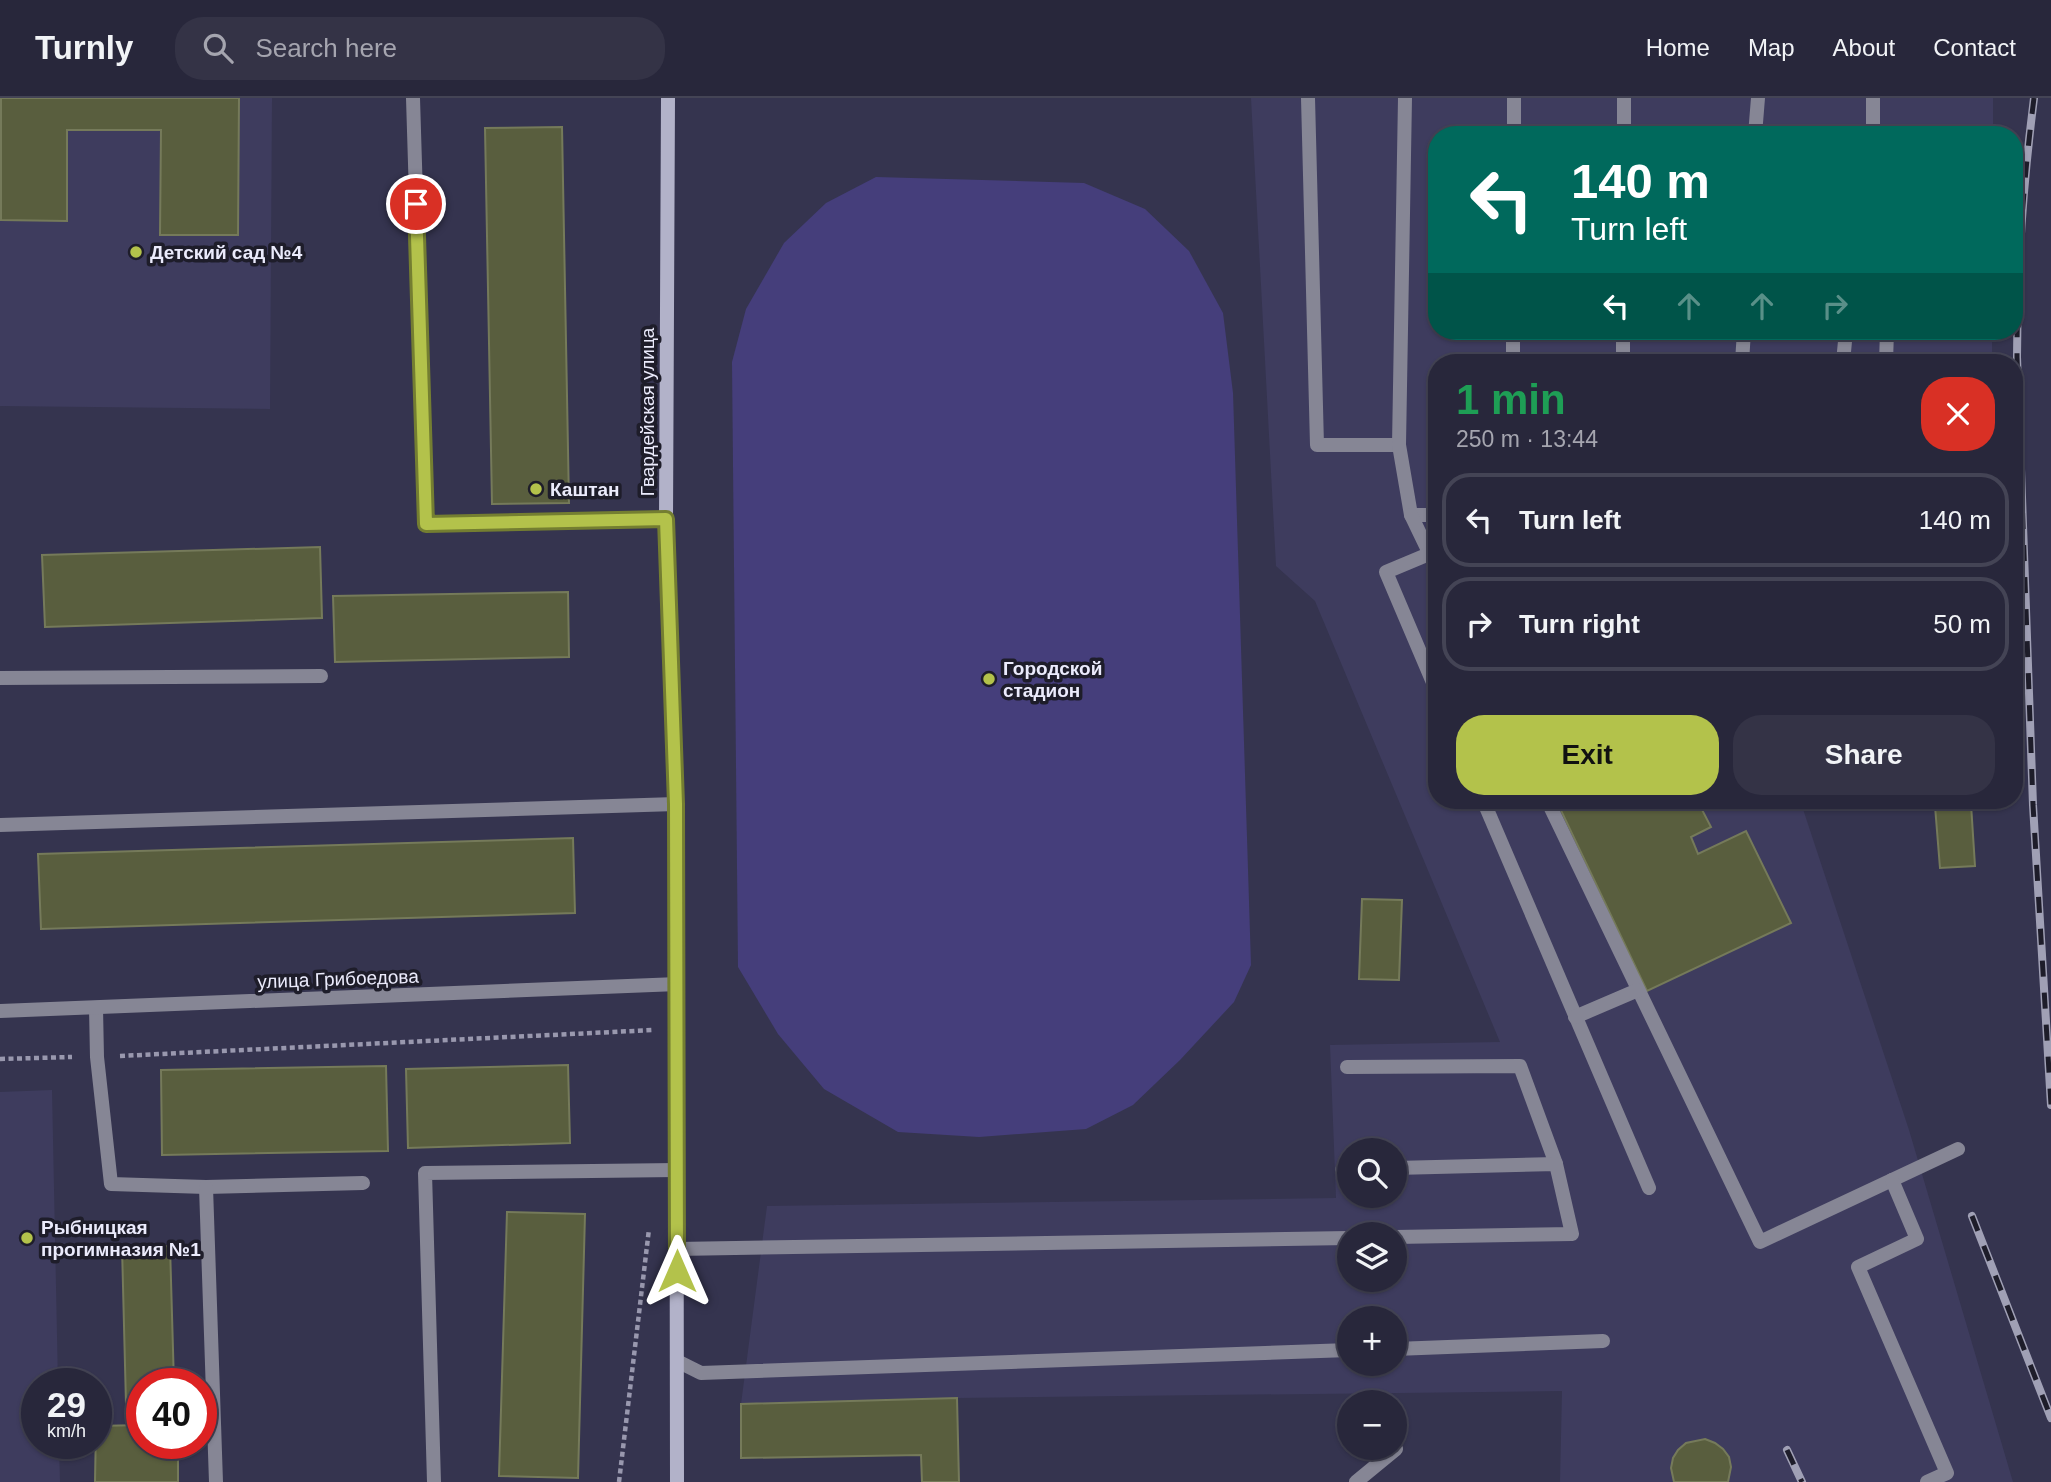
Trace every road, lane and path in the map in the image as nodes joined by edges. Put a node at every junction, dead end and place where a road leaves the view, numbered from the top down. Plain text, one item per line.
1 (413, 98) edge
2 (668, 98) edge
3 (1308, 98) edge
4 (1405, 98) edge
5 (1514, 98) edge
6 (1624, 98) edge
7 (1758, 98) edge
8 (1873, 98) edge
9 (1514, 126) edge
10 (1624, 126) edge
11 (1756, 126) edge
12 (1874, 126) edge
13 (1399, 445) junction
14 (1410, 515) junction
15 (1428, 515) edge
16 (666, 519) junction
17 (1428, 552) edge
18 (1428, 554) edge
19 (1428, 671) edge
20 (321, 676) dead end
21 (0, 678) edge
22 (676, 804) junction
23 (1486, 809) edge
24 (1551, 809) edge
25 (0, 825) edge
26 (678, 984) junction
27 (1638, 990) junction
28 (96, 1008) junction
29 (0, 1011) edge
30 (1575, 1017) junction
31 (654, 1043) dead end
32 (97, 1057) junction
33 (0, 1059) edge
34 (1347, 1067) dead end
35 (1958, 1149) dead end
36 (1556, 1164) junction
37 (1407, 1168) edge
38 (677, 1170) junction
39 (1892, 1180) junction
40 (362, 1183) dead end
41 (206, 1187) junction
42 (1649, 1188) dead end
43 (650, 1225) dead end
44 (1407, 1237) edge
45 (1337, 1238) edge
46 (677, 1249) junction
47 (1603, 1341) dead end
48 (1407, 1349) edge
49 (1337, 1350) edge
50 (677, 1361) junction
51 (1384, 1460) edge
52 (216, 1482) edge
53 (434, 1482) edge
54 (619, 1482) edge
55 (677, 1482) edge
56 (1356, 1482) edge
57 (1927, 1482) edge

1 - 16 street
2 - 16 street, Гвардейская улица
3 - 13 street
4 - 13 street
5 - 9 street
6 - 10 street
7 - 11 street
8 - 12 street
13 - 14 street
14 - 15 street
14 - 17 street
16 - 22 street, Гвардейская улица
18 - 19 street
20 - 21 street
22 - 25 street
22 - 26 street, Гвардейская улица
23 - 30 street
24 - 27 street
26 - 28 street, улица Грибоедова
26 - 38 street, Гвардейская улица
27 - 30 street
27 - 39 street
28 - 29 street, улица Грибоедова
28 - 32 street
30 - 42 street
31 - 32 path
32 - 33 path
32 - 41 street
34 - 36 street
35 - 39 street
36 - 37 street
36 - 44 street
38 - 46 street, Гвардейская улица
38 - 53 street
39 - 57 street
40 - 41 street
41 - 52 street
43 - 54 path
45 - 46 street
46 - 50 street, Гвардейская улица
47 - 48 street
49 - 50 street
50 - 55 street, Гвардейская улица
51 - 56 street

